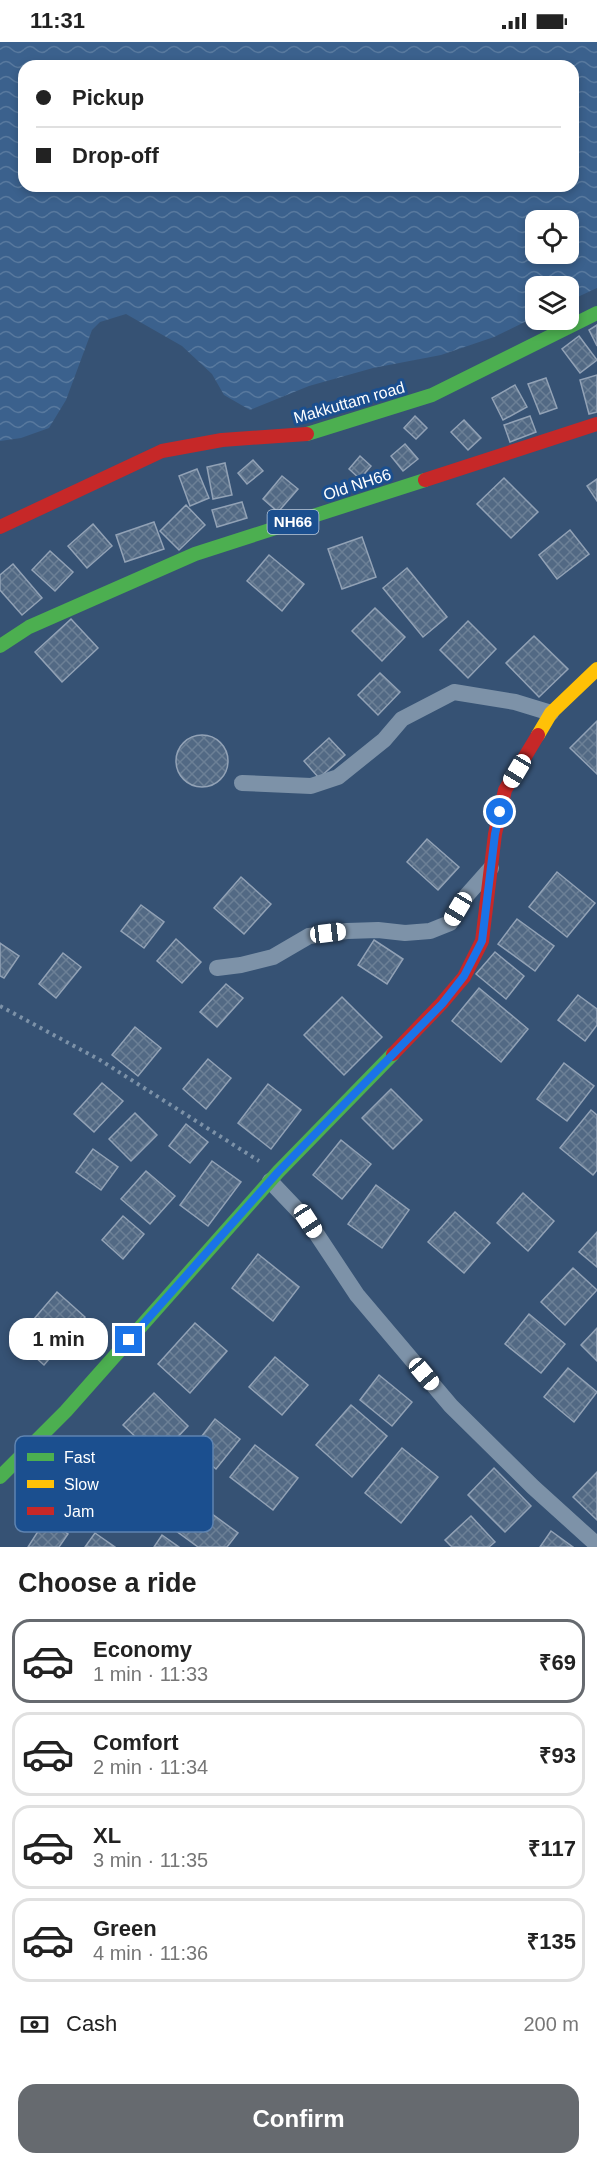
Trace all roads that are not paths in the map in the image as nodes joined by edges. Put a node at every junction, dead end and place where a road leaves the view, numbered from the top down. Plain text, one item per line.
1 (597, 313) edge
2 (597, 424) edge
3 (0, 527) edge
4 (0, 646) edge
5 (597, 669) edge
6 (551, 713) junction
7 (242, 783) dead end
8 (490, 868) junction
9 (218, 968) dead end
10 (274, 1176) junction
11 (41, 1436) edge
12 (15, 1462) edge
13 (0, 1477) edge
14 (596, 1544) edge

1 - 3 street, Makkuttam road
2 - 4 street, Old NH66 / NH66
5 - 6 street
6 - 7 street
6 - 8 street
8 - 9 street
8 - 10 street
10 - 11 street
10 - 14 street
12 - 13 street

